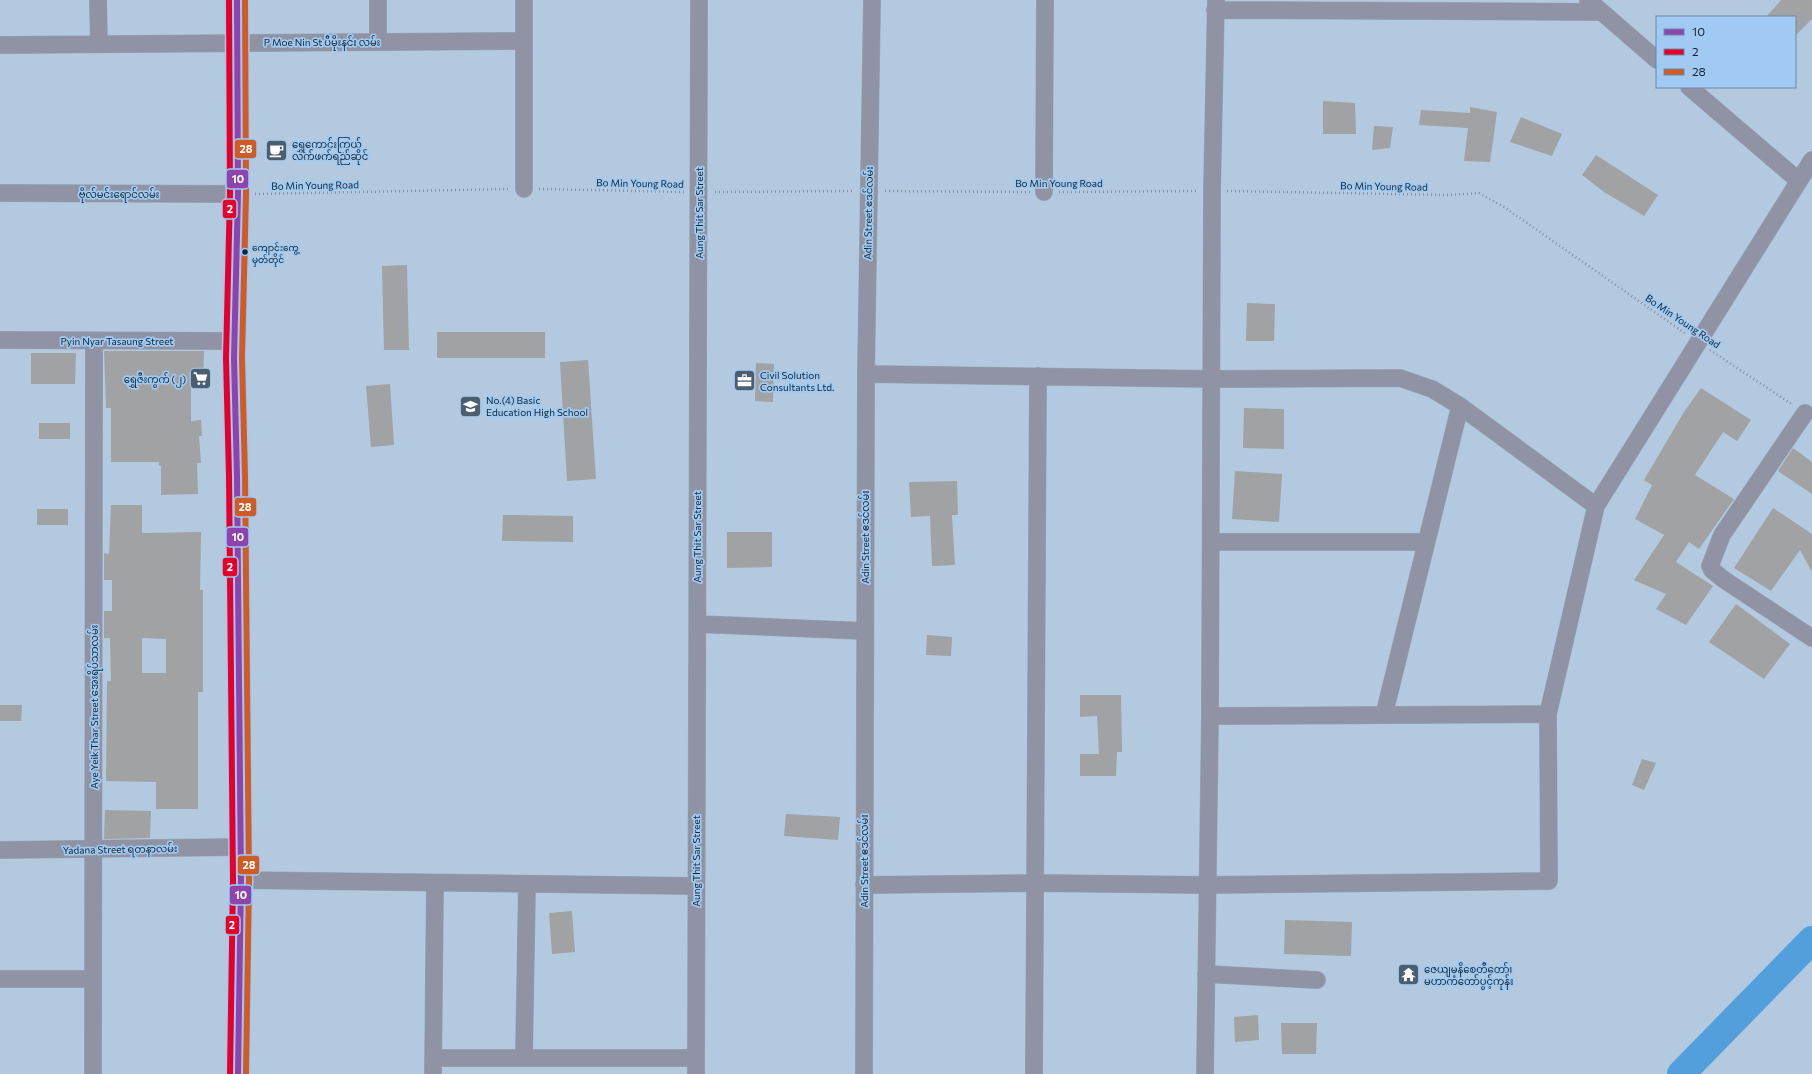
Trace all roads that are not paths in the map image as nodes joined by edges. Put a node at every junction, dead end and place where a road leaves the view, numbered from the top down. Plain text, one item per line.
1 (98, 0) edge
2 (237, 0) edge
3 (378, 0) edge
4 (524, 0) edge
5 (699, 0) edge
6 (872, 0) edge
7 (1046, 0) edge
8 (1588, 0) edge
9 (1215, 5) edge
10 (1601, 12) junction
11 (523, 41) junction
12 (378, 42) junction
13 (237, 43) junction
14 (99, 44) junction
15 (0, 45) edge
16 (1656, 59) edge
17 (1690, 88) edge
18 (1812, 160) edge
19 (1799, 181) junction
20 (524, 189) road end
21 (1044, 192) road end
22 (0, 193) edge
23 (238, 194) junction
24 (0, 340) edge
25 (94, 341) junction
26 (234, 341) junction
27 (866, 374) junction
28 (1038, 376) junction
29 (1212, 379) junction
30 (1460, 406) junction
31 (1805, 413) road end
32 (1596, 506) junction
33 (1212, 542) junction
34 (1426, 542) junction
35 (697, 624) junction
36 (865, 631) junction
37 (1812, 638) edge
38 (1548, 714) junction
39 (1384, 715) junction
40 (1210, 716) junction
41 (240, 847) junction
42 (93, 849) junction
43 (0, 850) edge
44 (240, 880) junction
45 (435, 883) junction
46 (1035, 883) junction
47 (527, 884) junction
48 (864, 885) junction
49 (1207, 885) junction
50 (696, 886) junction
51 (1206, 974) junction
52 (0, 979) edge
53 (93, 979) junction
54 (1317, 980) dead end
55 (524, 1058) junction
56 (434, 1066) edge
57 (696, 1066) edge
58 (93, 1074) edge
59 (238, 1074) edge
60 (864, 1074) edge
61 (1034, 1074) edge
62 (1205, 1074) edge

1 - 14 street
2 - 13 main road
3 - 12 street
4 - 11 street
5 - 35 street, Aung Thit Sar Street
6 - 27 street, Adin Street ဧဒင်လမ်း
7 - 21 street
8 - 10 street
9 - 10 street
9 - 29 street
10 - 16 street
11 - 12 street, P Moe Nin St ပီမိုးနင်း လမ်း
11 - 20 street
12 - 13 street, P Moe Nin St ပီမိုးနင်း လမ်း
13 - 14 street, P Moe Nin St ပီမိုးနင်း လမ်း
13 - 23 main road
14 - 15 street, P Moe Nin St ပီမိုးနင်း လမ်း
17 - 19 street
18 - 19 street
19 - 32 street
22 - 23 street, ဗိုလ်မင်းရောင်လမ်း
23 - 26 main road
24 - 25 street, Pyin Nyar Tasaung Street
25 - 26 street, Pyin Nyar Tasaung Street
25 - 42 street, Aye Yeik Thar Street အေးရိပ်သာလမ်း
26 - 41 main road
27 - 28 street
27 - 36 street, Adin Street ဧဒင်လမ်း
28 - 29 street
28 - 46 street
29 - 30 street
29 - 33 street
30 - 32 street
30 - 34 street
31 - 37 street
32 - 38 street
33 - 34 street
33 - 40 street
34 - 39 street
35 - 36 street
35 - 50 street, Aung Thit Sar Street
36 - 48 street, Adin Street ဧဒင်လမ်း
38 - 39 street
38 - 49 street
39 - 40 street
40 - 49 street
41 - 42 street, Yadana Street ရတနာလမ်း
41 - 44 main road
42 - 43 street, Yadana Street ရတနာလမ်း
42 - 53 street, Aye Yeik Thar Street အေးရိပ်သာလမ်း
44 - 45 street
44 - 59 main road
45 - 47 street
45 - 56 street
46 - 48 street
46 - 49 street
46 - 61 street
47 - 50 street
47 - 55 street
48 - 60 street, Adin Street ဧဒင်လမ်း
49 - 51 street
50 - 57 street, Aung Thit Sar Street
51 - 54 street
51 - 62 street
52 - 53 street
53 - 58 street, Aye Yeik Thar Street အေးရိပ်သာလမ်း
55 - 56 street
55 - 57 street

